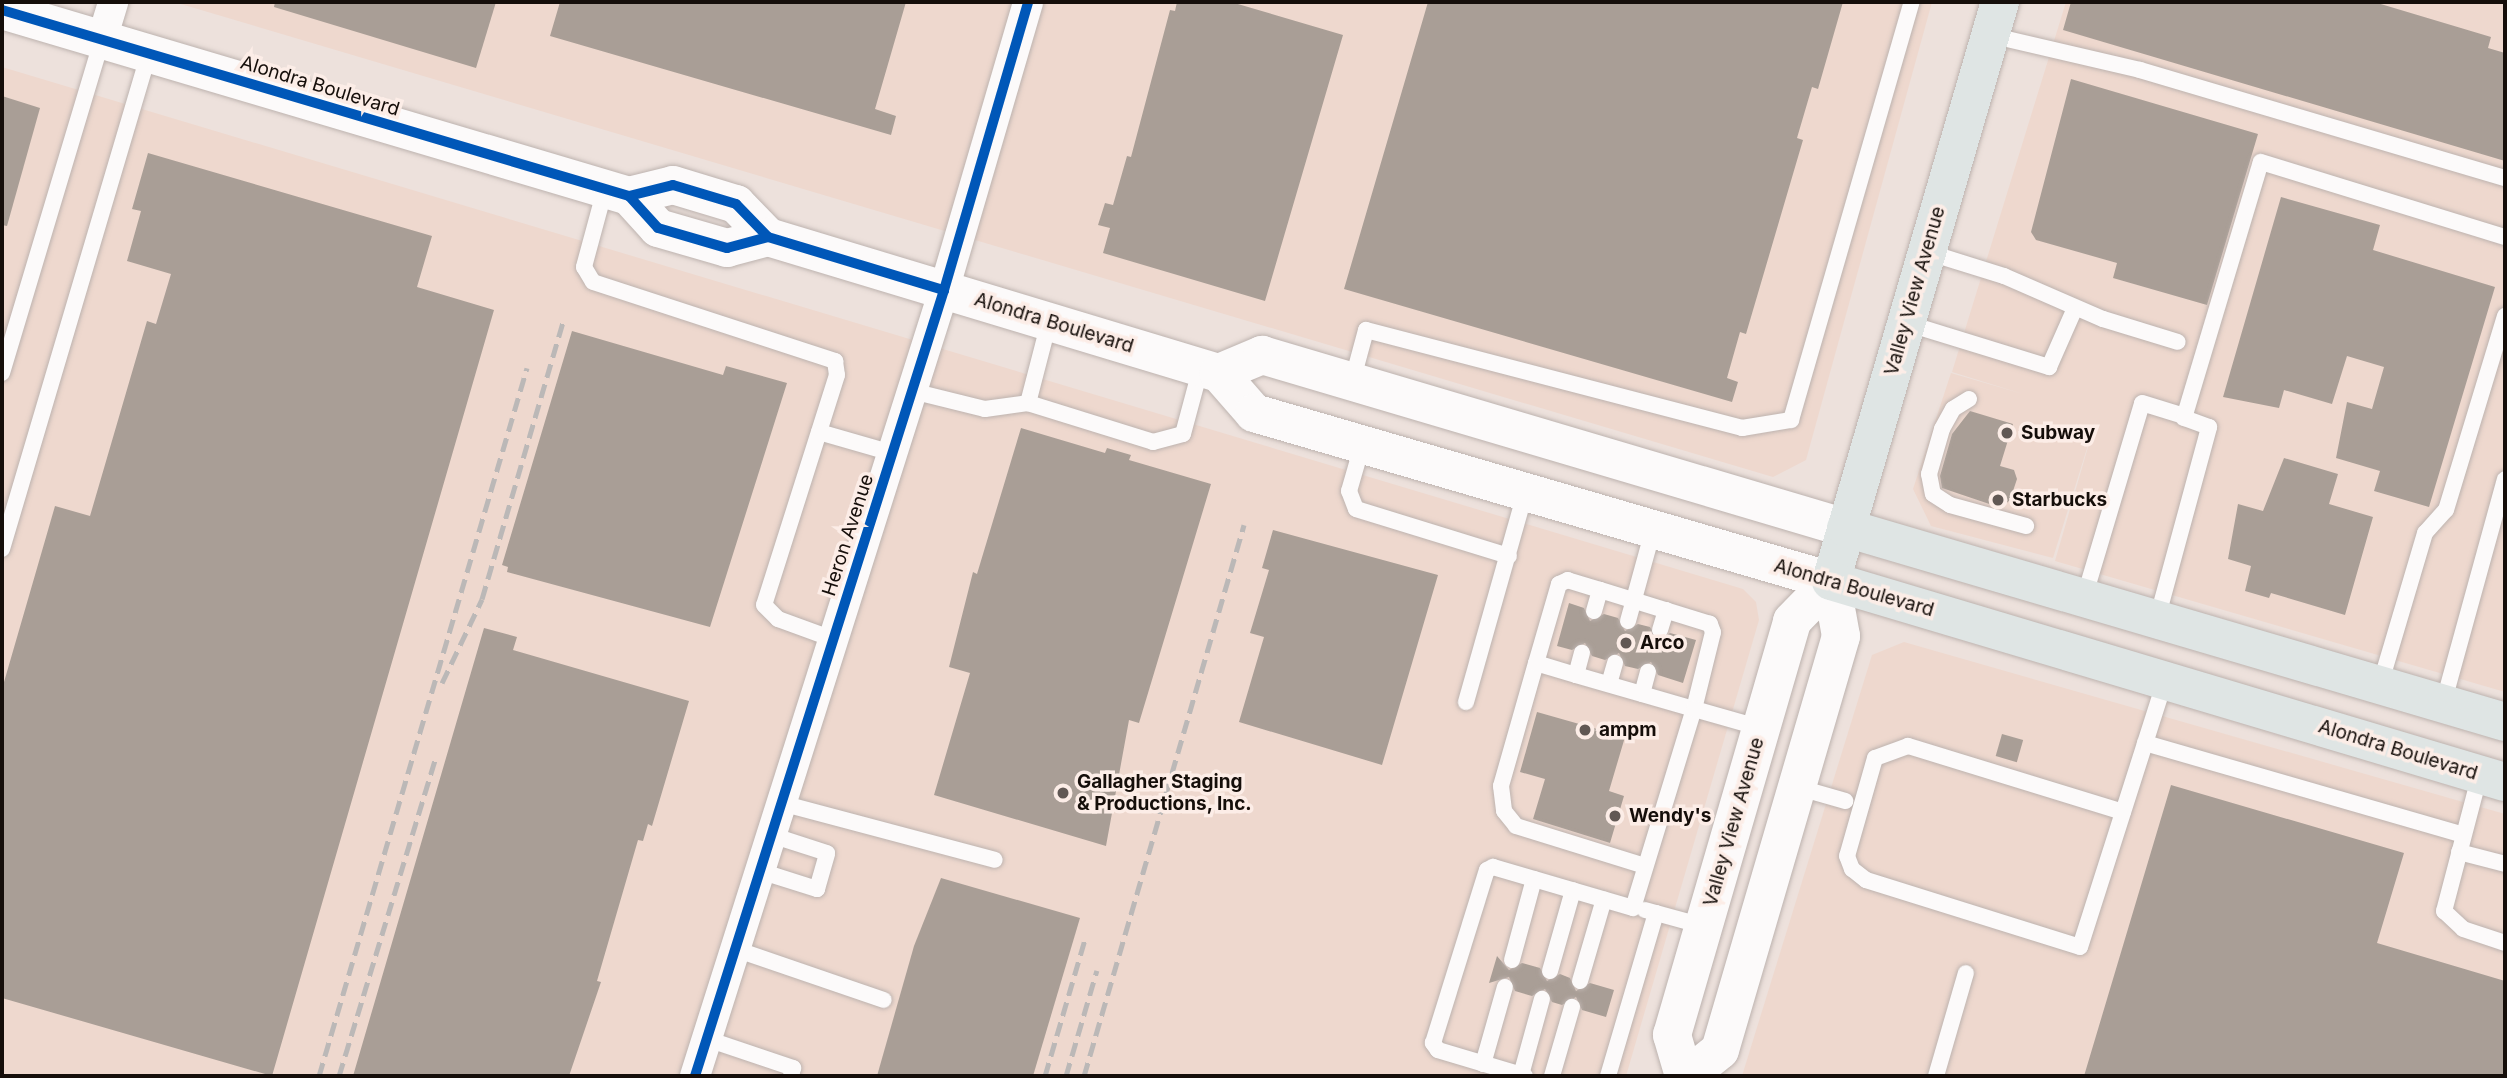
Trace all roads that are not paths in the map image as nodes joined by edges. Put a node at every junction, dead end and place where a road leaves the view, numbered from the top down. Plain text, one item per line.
1 (113, 2) edge
2 (1028, 2) edge
3 (1912, 2) edge
4 (2, 10) edge
5 (1995, 18) edge
6 (102, 39) junction
7 (149, 53) junction
8 (2505, 178) edge
9 (617, 192) junction
10 (2505, 237) edge
11 (1927, 252) junction
12 (944, 290) junction
13 (2075, 307) junction
14 (2505, 316) edge
15 (1049, 322) junction
16 (1906, 323) junction
17 (2178, 342) dead end
18 (1210, 370) junction
19 (2, 373) edge
20 (1352, 382) junction
21 (912, 391) junction
22 (1969, 399) dead end
23 (1028, 403) junction
24 (2184, 416) junction
25 (819, 432) junction
26 (1362, 446) junction
27 (892, 453) junction
28 (2505, 479) edge
29 (1525, 493) junction
30 (2026, 526) dead end
31 (1846, 528) junction
32 (1653, 530) junction
33 (2, 549) edge
34 (1509, 556) junction
35 (1830, 581) junction
36 (1600, 590) junction
37 (2084, 598) junction
38 (1633, 600) junction
39 (1666, 610) junction
40 (1594, 611) dead end
41 (2157, 619) junction
42 (1628, 621) dead end
43 (1660, 630) dead end
44 (833, 639) junction
45 (1582, 653) dead end
46 (1536, 663) junction
47 (1615, 663) dead end
48 (1648, 672) dead end
49 (1576, 675) junction
50 (2165, 681) junction
51 (1609, 684) junction
52 (2380, 685) junction
53 (1642, 694) junction
54 (1466, 702) dead end
55 (2443, 704) junction
56 (1694, 709) junction
57 (2505, 722) edge
58 (1761, 728) junction
59 (2145, 743) junction
60 (2492, 778) edge
61 (1807, 790) dead end
62 (1845, 801) dead end
63 (781, 803) junction
64 (2123, 812) junction
65 (771, 835) junction
66 (2463, 835) junction
67 (2459, 852) junction
68 (995, 860) dead end
69 (2505, 864) edge
70 (1645, 866) junction
71 (760, 871) junction
72 (1534, 879) junction
73 (1573, 890) junction
74 (1604, 899) junction
75 (1633, 908) junction
76 (1656, 913) junction
77 (1703, 926) junction
78 (2505, 943) edge
79 (735, 949) junction
80 (1512, 960) dead end
81 (1550, 971) dead end
82 (1966, 973) dead end
83 (1580, 981) dead end
84 (1505, 988) dead end
85 (1542, 999) dead end
86 (884, 1000) dead end
87 (1572, 1007) dead end
88 (707, 1039) junction
89 (1483, 1064) junction
90 (695, 1076) edge
91 (791, 1076) edge
92 (1523, 1076) edge
93 (1552, 1076) edge
94 (1608, 1076) edge
95 (1686, 1076) edge
96 (1936, 1076) edge

1 - 6 street
2 - 12 street, Heron Avenue
3 - 20 lane
4 - 6 main road, Alondra Boulevard
5 - 8 lane
5 - 11 main road, Valley View Avenue
6 - 7 main road, Alondra Boulevard
6 - 19 lane
7 - 9 main road, Alondra Boulevard
7 - 33 lane
9 - 12 main road, Alondra Boulevard
9 - 25 lane
10 - 24 lane
11 - 13 lane
11 - 16 main road, Valley View Avenue
12 - 15 main road, Alondra Boulevard
12 - 21 street, Heron Avenue
13 - 16 lane
13 - 17 lane
14 - 52 lane
15 - 18 main road, Alondra Boulevard
15 - 23 lane
16 - 31 main road, Valley View Avenue
18 - 20 main road
18 - 23 lane
18 - 26 main road, Alondra Boulevard
20 - 31 main road
21 - 23 lane
21 - 27 street, Heron Avenue
22 - 30 lane
24 - 37 lane
24 - 41 lane
25 - 27 lane
25 - 44 lane
26 - 29 main road, Alondra Boulevard
26 - 34 lane
27 - 44 street, Heron Avenue
28 - 55 lane
29 - 32 main road, Alondra Boulevard
29 - 34 lane
31 - 35 main road, Valley View Avenue
31 - 37 main road
32 - 35 main road, Alondra Boulevard
32 - 38 lane
34 - 54 lane
35 - 50 main road, Alondra Boulevard
35 - 58 main road, Valley View Avenue
35 - 95 main road, Valley View Avenue
36 - 38 lane
36 - 40 lane
36 - 46 lane
37 - 41 main road
38 - 39 lane
38 - 42 lane
39 - 43 lane
39 - 56 lane
41 - 52 main road
44 - 63 street, Heron Avenue
45 - 49 lane
46 - 49 lane
46 - 70 lane
47 - 51 lane
48 - 53 lane
49 - 51 lane
50 - 59 lane
50 - 60 main road, Alondra Boulevard
51 - 53 lane
52 - 55 main road
53 - 56 lane
55 - 57 main road
56 - 58 lane
56 - 70 lane
58 - 77 main road, Valley View Avenue
59 - 64 lane
59 - 66 lane
60 - 66 lane
61 - 62 lane
63 - 65 street, Heron Avenue
63 - 68 lane
64 - 64 lane
65 - 71 street, Heron Avenue
65 - 71 lane
66 - 67 lane
67 - 69 lane
67 - 78 lane
70 - 75 lane
71 - 79 street, Heron Avenue
72 - 73 lane
72 - 80 lane
72 - 89 lane
73 - 74 lane
73 - 81 lane
74 - 75 lane
74 - 83 lane
75 - 76 lane
76 - 77 lane
76 - 94 lane
77 - 95 main road, Valley View Avenue
79 - 86 lane
79 - 88 street, Heron Avenue
82 - 96 lane
84 - 89 lane
85 - 92 lane
87 - 93 lane
88 - 90 street, Heron Avenue
88 - 91 lane
89 - 92 lane

